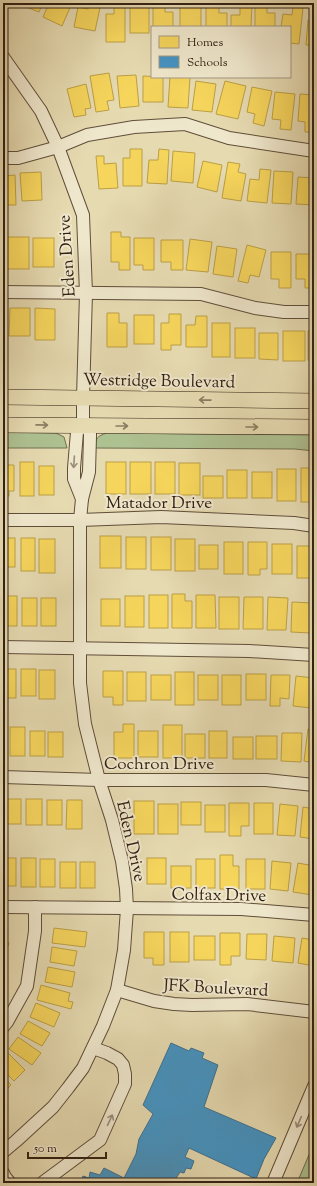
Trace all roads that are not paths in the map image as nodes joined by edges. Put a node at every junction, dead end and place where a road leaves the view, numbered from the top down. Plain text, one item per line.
1 (3, 57) edge
2 (58, 147) junction
3 (314, 151) edge
4 (3, 158) edge
5 (3, 292) edge
6 (86, 293) junction
7 (314, 312) edge
8 (3, 397) edge
9 (83, 398) junction
10 (314, 401) edge
11 (3, 425) edge
12 (83, 426) junction
13 (314, 427) edge
14 (3, 520) edge
15 (80, 520) junction
16 (314, 526) edge
17 (3, 647) edge
18 (80, 648) junction
19 (314, 655) edge
20 (3, 777) edge
21 (99, 780) junction
22 (314, 785) edge
23 (3, 907) edge
24 (35, 907) junction
25 (127, 909) junction
26 (314, 915) edge
27 (117, 990) junction
28 (314, 1012) edge
29 (3, 1026) edge
30 (93, 1048) junction
31 (314, 1086) edge
32 (3, 1152) edge
33 (3, 1173) edge
34 (10, 1183) edge
35 (42, 1183) edge
36 (273, 1183) edge

1 - 2 street, Eden Drive
2 - 3 street
2 - 4 street
2 - 6 street, Eden Drive
5 - 6 street
6 - 7 street
6 - 9 street, Eden Drive
8 - 9 main road, Westridge Boulevard
10 -> 9 main road, Westridge Boulevard
9 - 12 street, Eden Drive
11 -> 12 main road
12 -> 13 main road
12 - 15 street, Eden Drive
14 - 15 street, Matador Drive
15 - 16 street, Matador Drive
15 - 18 street, Eden Drive
17 - 18 street
18 - 19 street
18 - 21 street, Eden Drive
20 - 21 street, Cochron Drive
21 - 22 street, Cochron Drive
21 - 25 street, Eden Drive
23 - 24 street, Colfax Drive
24 - 25 street, Colfax Drive
24 - 29 street
25 - 26 street, Colfax Drive
25 - 27 street, Eden Drive
27 - 28 street, JFK Boulevard
27 - 30 street, Eden Drive
30 - 32 street, Eden Drive
35 -> 30 street
31 -> 36 street
33 - 34 street

